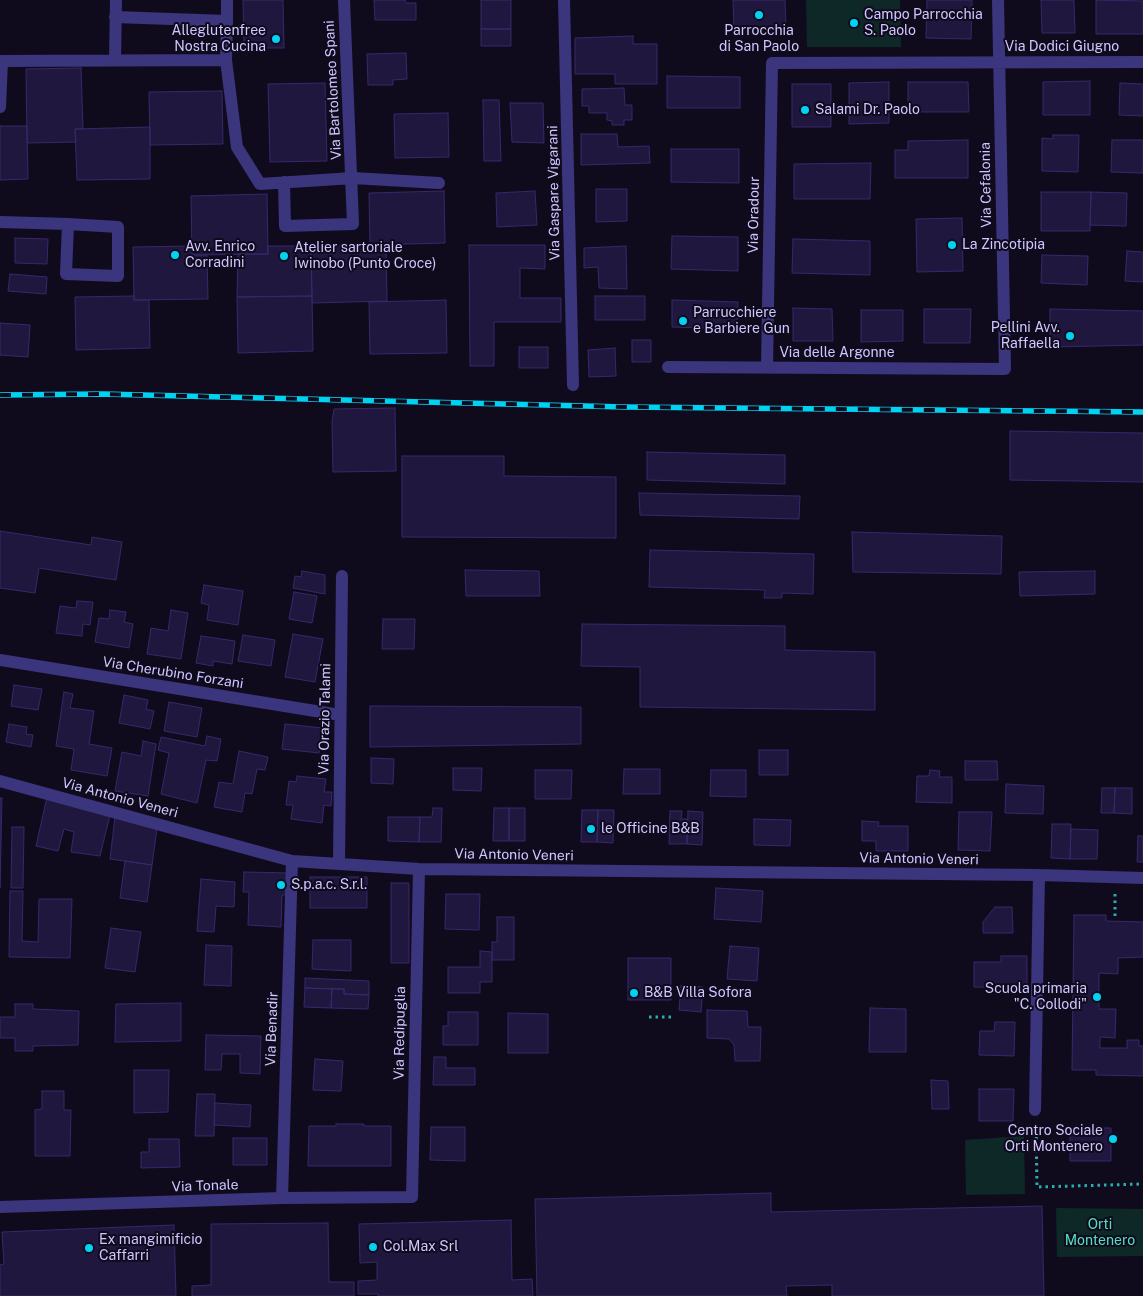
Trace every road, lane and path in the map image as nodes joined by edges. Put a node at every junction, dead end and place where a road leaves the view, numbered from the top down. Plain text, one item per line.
1 (116, 0) edge
2 (227, 0) edge
3 (344, 0) edge
4 (564, 0) edge
5 (998, 0) edge
6 (115, 17) junction
7 (227, 20) junction
8 (115, 60) junction
9 (226, 60) junction
10 (999, 62) junction
11 (1143, 62) edge
12 (772, 63) joint
13 (0, 107) edge
14 (352, 178) junction
15 (284, 182) junction
16 (439, 183) dead end
17 (0, 222) edge
18 (68, 224) junction
19 (668, 366) dead end
20 (767, 367) junction
21 (1005, 369) joint
22 (573, 385) dead end
23 (342, 576) dead end
24 (0, 660) edge
25 (340, 715) junction
26 (0, 781) edge
27 (292, 861) junction
28 (339, 863) junction
29 (419, 869) junction
30 (1039, 875) junction
31 (1116, 877) junction
32 (1143, 878) edge
33 (1115, 916) dead end
34 (649, 1017) dead end
35 (672, 1017) dead end
36 (1035, 1110) joint
37 (1143, 1184) edge
38 (412, 1197) joint
39 (282, 1198) junction
40 (0, 1207) edge

1 - 6 street
2 - 7 street
3 - 14 street, Via Bartolomeo Spani
4 - 22 street, Via Gaspare Vigarani
5 - 10 street, Via Cefalonia
6 - 7 street
6 - 8 street
7 - 9 street
8 - 9 street
8 - 13 street
9 - 15 street, Via Bartolomeo Spani
10 - 11 street, Via Dodici Giugno
10 - 12 street, Via Dodici Giugno
10 - 21 street, Via Cefalonia
12 - 20 street, Via Oradour
14 - 15 street, Via Bartolomeo Spani
14 - 15 street
14 - 16 street, Via Bartolomeo Spani
17 - 18 street
18 - 18 street
19 - 20 street, Via delle Argonne
20 - 21 street, Via delle Argonne
23 - 25 street, Via Orazio Talami
24 - 25 street, Via Cherubino Forzani
25 - 28 street, Via Orazio Talami
26 - 27 street, Via Antonio Veneri
27 - 28 street, Via Antonio Veneri
27 - 39 street, Via Benadir
28 - 29 street, Via Antonio Veneri
29 - 30 street, Via Antonio Veneri
29 - 38 street, Via Redipuglia
30 - 31 street, Via Antonio Veneri
30 - 36 street
31 - 32 street, Via Antonio Veneri
31 - 33 path
34 - 35 path
36 - 37 path
38 - 39 street, Via Tonale
39 - 40 street, Via Tonale

